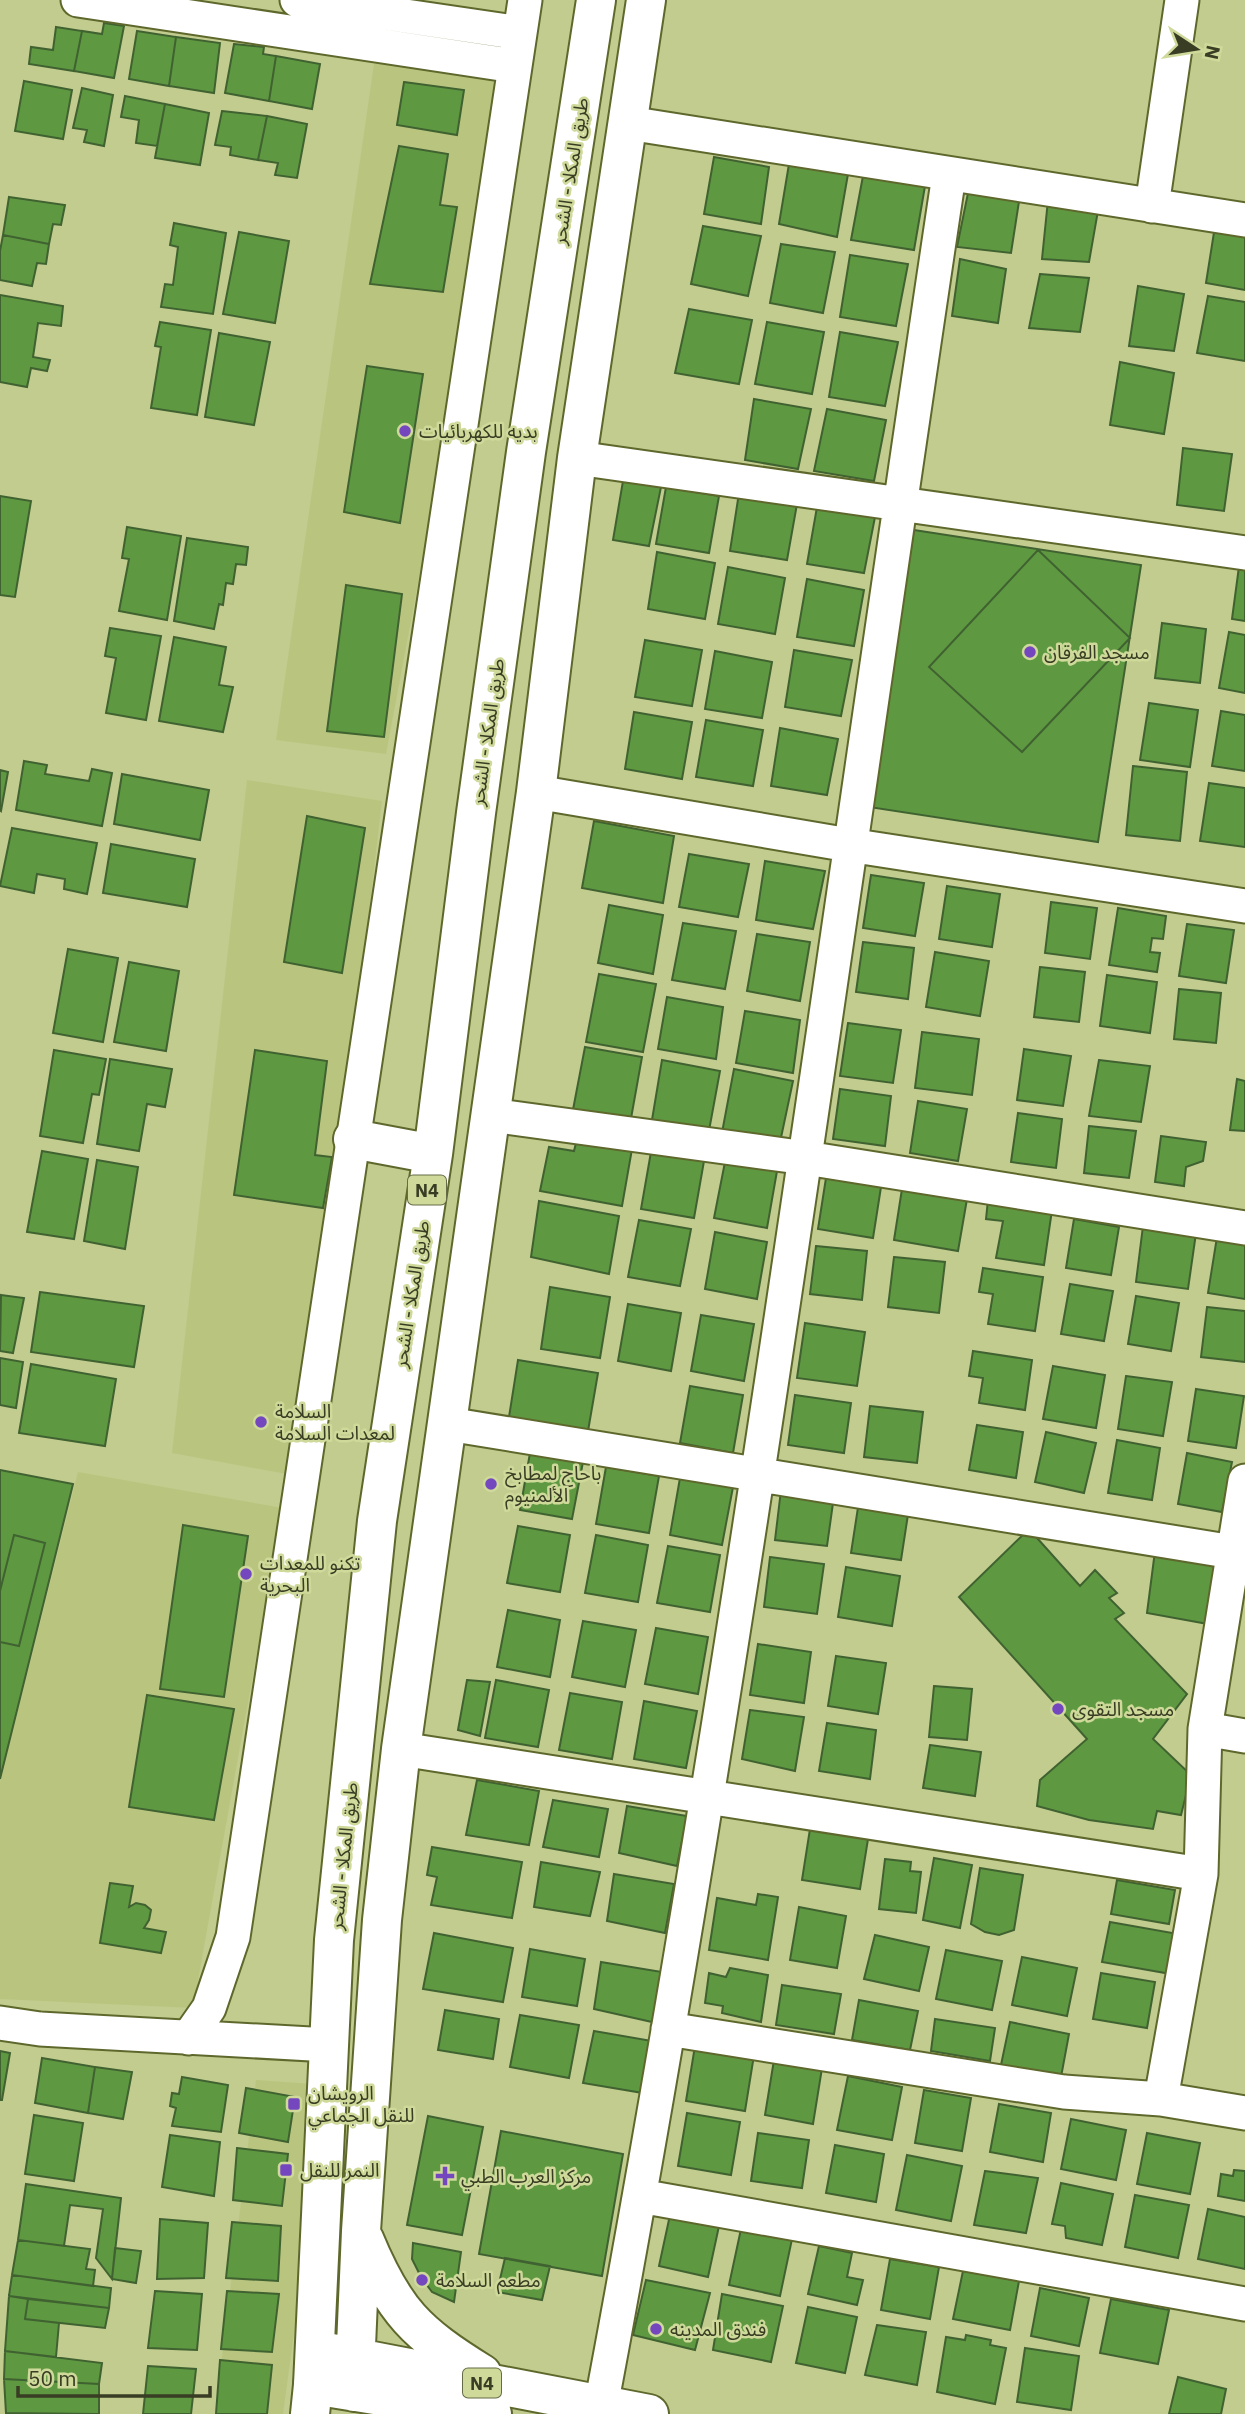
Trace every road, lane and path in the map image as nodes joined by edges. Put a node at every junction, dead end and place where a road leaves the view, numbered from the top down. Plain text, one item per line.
1 (78, 0) edge
2 (297, 0) edge
3 (525, 0) edge
4 (596, 0) edge
5 (646, 0) edge
6 (1182, 0) edge
7 (520, 33) junction
8 (515, 66) junction
9 (628, 123) junction
10 (949, 175) junction
11 (1152, 206) junction
12 (1245, 220) edge
13 (526, 452) junction
14 (577, 458) junction
15 (899, 504) junction
16 (1245, 553) edge
17 (536, 792) junction
18 (849, 845) junction
19 (1245, 906) edge
20 (491, 1115) junction
21 (353, 1139) junction
22 (433, 1153) junction
23 (806, 1158) junction
24 (1245, 1228) edge
25 (448, 1424) junction
26 (758, 1475) junction
27 (1245, 1481) edge
28 (377, 1521) junction
29 (433, 1528) junction
30 (1240, 1553) edge
31 (1205, 1729) junction
32 (1245, 1736) edge
33 (401, 1749) junction
34 (706, 1795) junction
35 (1201, 1874) junction
36 (0, 2023) edge
37 (667, 2029) junction
38 (188, 2038) junction
39 (329, 2045) junction
40 (1161, 2099) junction
41 (1245, 2113) edge
42 (640, 2196) junction
43 (361, 2231) junction
44 (1245, 2304) edge
45 (313, 2383) edge
46 (354, 2388) edge
47 (601, 2406) junction
48 (485, 2407) edge
49 (649, 2414) edge

1 - 8 street
2 - 7 street
3 - 7 street
4 - 13 highway, طريق المكلا - الشحر / N4
5 - 9 highway
6 - 11 street
7 - 8 street
8 - 21 street
9 - 10 street
9 - 14 highway
10 - 11 street
10 - 15 street
11 - 12 street
13 - 14 highway
13 - 22 highway, طريق المكلا - الشحر / N4
14 - 15 street
14 - 17 highway
15 - 16 street
15 - 18 street
17 - 18 street
17 - 20 highway
18 - 19 street
18 - 23 street
20 - 23 street
20 - 25 highway
21 - 22 highway
21 - 38 street
22 - 28 highway, طريق المكلا - الشحر / N4
23 - 24 street
23 - 26 street
25 - 26 street
25 - 29 highway
26 - 30 street
26 - 34 street
27 - 30 street
28 - 29 highway
28 - 39 highway, طريق المكلا - الشحر / N4
29 - 33 highway
30 - 31 street
31 - 32 street
31 - 35 street
33 - 34 street
33 - 43 highway
34 - 35 street
34 - 37 street
35 - 40 street
36 - 38 street
37 - 40 street
37 - 42 street
38 - 39 street
39 - 45 highway, طريق المكلا - الشحر / N4
40 - 41 street
42 - 44 street
42 - 47 street
43 - 46 highway
43 - 48 highway
45 - 46 highway, N4
46 - 48 highway, N4
47 - 48 highway, N4
47 - 49 highway, N4

